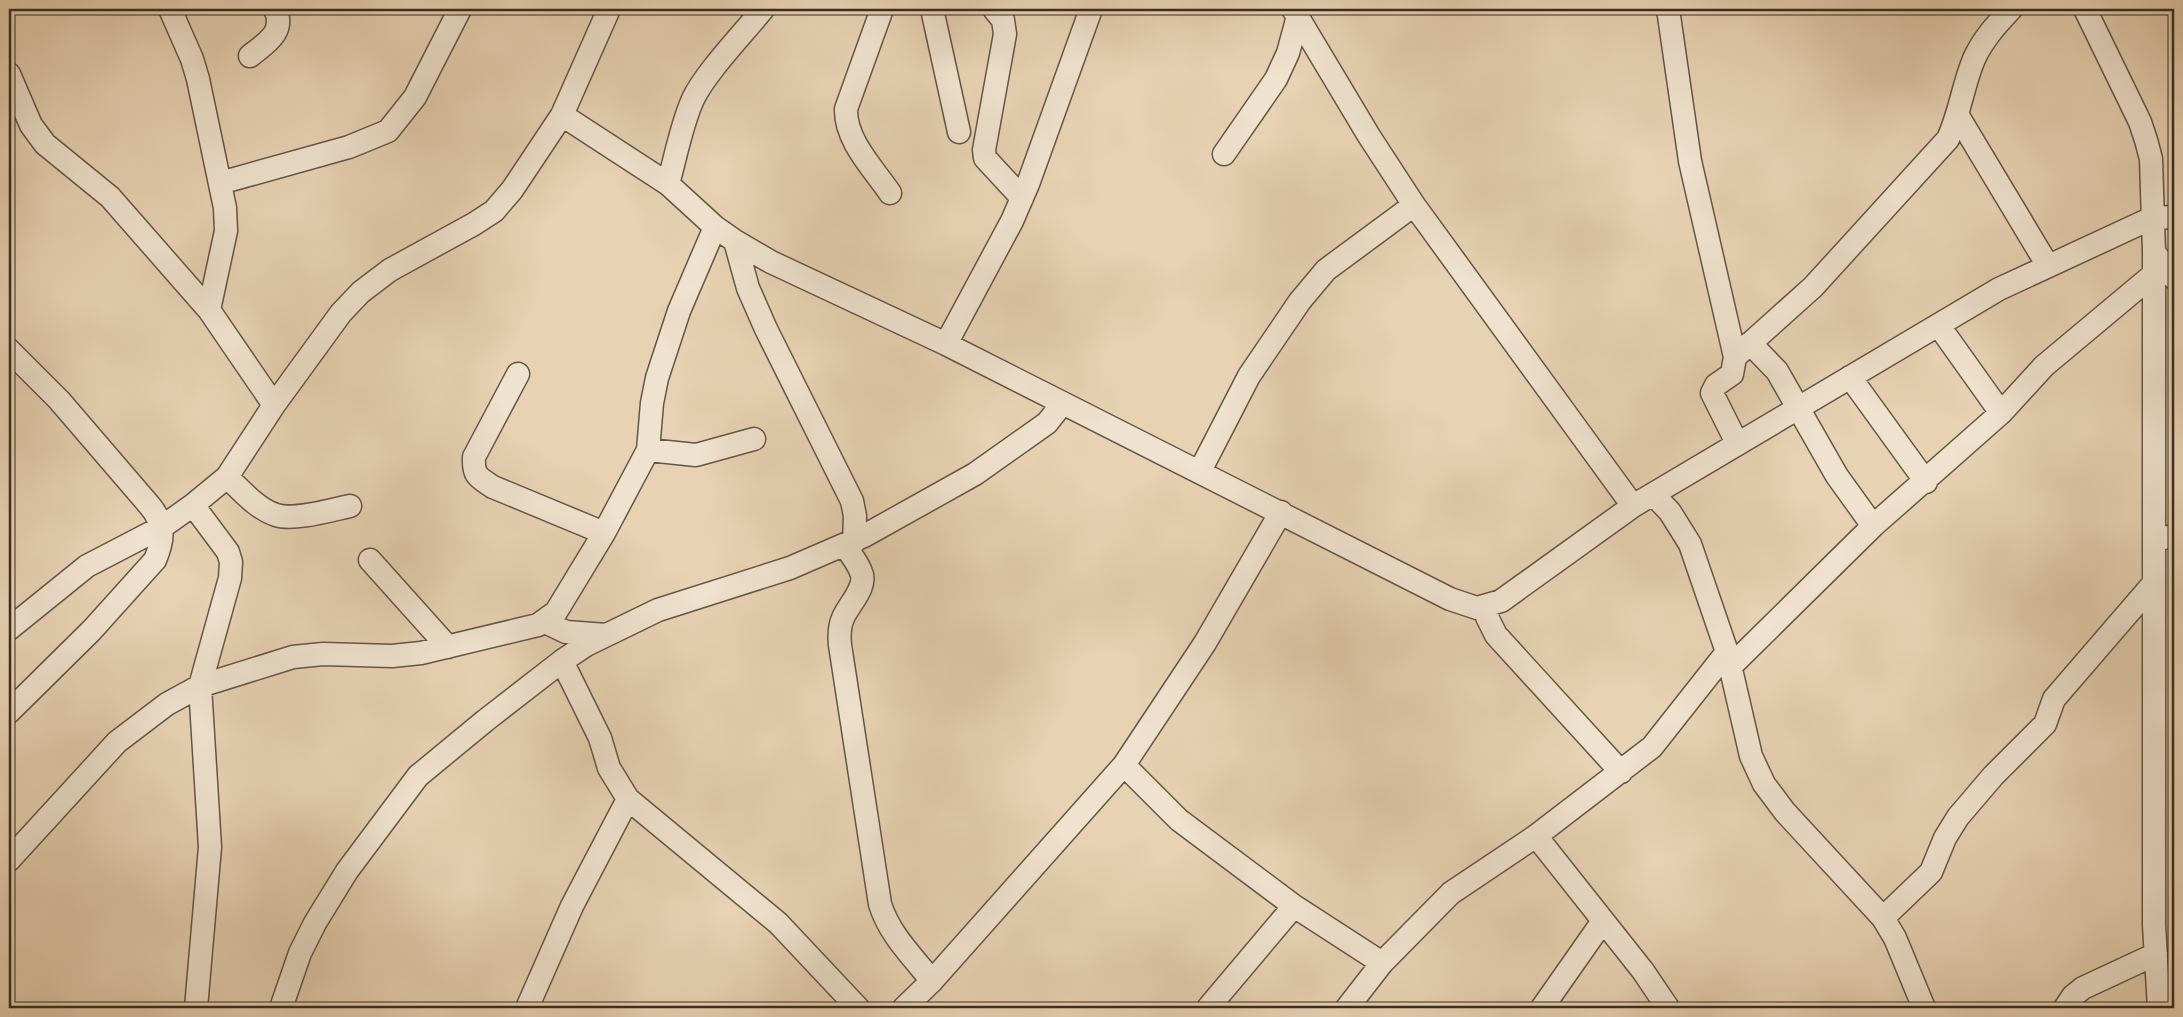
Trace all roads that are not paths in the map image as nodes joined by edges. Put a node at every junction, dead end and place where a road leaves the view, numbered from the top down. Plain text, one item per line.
1 (170, 9) edge
2 (275, 9) edge
3 (460, 9) edge
4 (609, 9) edge
5 (763, 9) edge
6 (882, 9) edge
7 (932, 9) edge
8 (994, 9) edge
9 (1091, 9) edge
10 (1668, 9) edge
11 (2011, 9) edge
12 (2085, 9) edge
13 (1295, 14) edge
14 (250, 56) dead end
15 (9, 74) edge
16 (562, 115) junction
17 (1958, 116) junction
18 (960, 132) dead end
19 (1224, 154) dead end
20 (220, 184) junction
21 (668, 184) junction
22 (890, 193) dead end
23 (1022, 198) junction
24 (1414, 204) junction
25 (2163, 218) edge
26 (715, 226) junction
27 (734, 241) junction
28 (2048, 266) junction
29 (2164, 276) edge
30 (208, 310) junction
31 (1939, 326) junction
32 (946, 344) junction
33 (1743, 350) junction
34 (11, 356) edge
35 (518, 374) dead end
36 (1850, 377) junction
37 (1062, 404) junction
38 (274, 405) junction
39 (1797, 408) junction
40 (2001, 413) junction
41 (754, 439) dead end
42 (1738, 443) junction
43 (648, 450) junction
44 (1200, 471) junction
45 (226, 477) junction
46 (1926, 482) junction
47 (1653, 494) junction
48 (194, 505) junction
49 (350, 506) dead end
50 (1633, 506) junction
51 (1281, 512) junction
52 (1873, 526) junction
53 (162, 527) junction
54 (604, 534) junction
55 (2164, 538) edge
56 (849, 544) junction
57 (370, 560) dead end
58 (2154, 583) junction
59 (1489, 605) junction
60 (544, 622) junction
61 (9, 629) edge
62 (608, 635) junction
63 (448, 647) junction
64 (1729, 659) junction
65 (562, 661) junction
66 (200, 686) junction
67 (9, 712) edge
68 (1124, 765) junction
69 (1621, 772) junction
70 (628, 799) junction
71 (1536, 836) junction
72 (9, 860) edge
73 (1294, 906) junction
74 (1884, 918) junction
75 (1603, 921) junction
76 (2156, 954) junction
77 (1382, 963) junction
78 (932, 981) junction
79 (196, 1008) edge
80 (281, 1008) edge
81 (527, 1008) edge
82 (858, 1008) edge
83 (904, 1008) edge
84 (1208, 1008) edge
85 (1348, 1008) edge
86 (1542, 1008) edge
87 (1668, 1008) edge
88 (1924, 1008) edge
89 (2065, 1008) edge
90 (2159, 1008) edge

1 - 20 street
2 - 14 street
3 - 20 street
4 - 16 street
5 - 21 street
6 - 22 street
7 - 18 street
8 - 23 street
9 - 23 street
10 - 33 street
11 - 17 street
12 - 25 street
13 - 19 street
13 - 24 street
15 - 30 street
16 - 21 street
16 - 38 street
17 - 28 street
17 - 33 street
20 - 30 street
21 - 26 street
23 - 32 street
24 - 44 street
24 - 50 street
25 - 28 street
25 - 29 street
26 - 27 street
26 - 43 street
27 - 32 street
27 - 56 street
28 - 31 street
29 - 40 street
29 - 55 street
30 - 38 street
31 - 36 street
31 - 40 street
32 - 37 street
33 - 39 street
33 - 42 street
34 - 53 street
35 - 54 street
36 - 39 street
36 - 46 street
37 - 44 street
37 - 56 street
38 - 45 street
39 - 42 street
39 - 52 street
40 - 46 street
41 - 43 street
42 - 47 street
43 - 54 street
44 - 51 street
45 - 48 street
45 - 49 street
46 - 52 street
47 - 50 street
47 - 64 street
48 - 53 street
48 - 66 street
50 - 59 street
51 - 59 street
51 - 68 street
52 - 64 street
53 - 61 street
53 - 67 street
54 - 60 street
55 - 58 street
56 - 62 street
56 - 78 street
57 - 63 street
58 - 74 street
58 - 76 street
59 - 69 street
60 - 62 street
60 - 63 street
62 - 65 street
63 - 66 street
64 - 69 street
64 - 74 street
65 - 70 street
65 - 80 street
66 - 72 street
66 - 79 street
68 - 73 street
68 - 78 street
69 - 71 street
70 - 81 street
70 - 82 street
71 - 75 street
71 - 77 street
73 - 77 street
73 - 84 street
74 - 88 street
75 - 86 street
75 - 87 street
76 - 89 street
76 - 90 street
77 - 85 street
78 - 83 street

